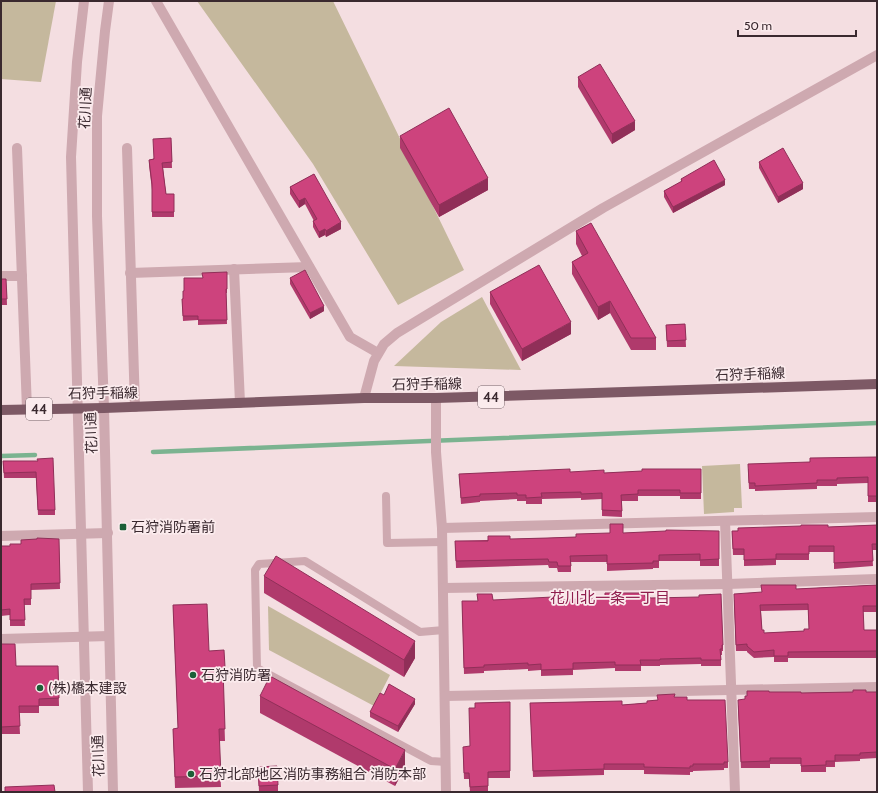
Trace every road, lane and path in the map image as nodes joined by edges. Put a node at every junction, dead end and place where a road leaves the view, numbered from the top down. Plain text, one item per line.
1 (84, 1) edge
2 (110, 1) edge
3 (156, 1) edge
4 (877, 55) edge
5 (18, 148) dead end
6 (127, 148) dead end
7 (309, 267) junction
8 (234, 269) junction
9 (130, 273) junction
10 (1, 276) edge
11 (22, 276) junction
12 (378, 354) junction
13 (877, 384) edge
14 (364, 398) junction
15 (436, 398) junction
16 (240, 403) junction
17 (134, 407) junction
18 (78, 408) junction
19 (104, 408) junction
20 (27, 409) junction
21 (1, 410) edge
22 (386, 496) dead end
23 (877, 517) edge
24 (725, 521) junction
25 (442, 528) junction
26 (81, 533) junction
27 (108, 533) junction
28 (1, 536) edge
29 (442, 542) junction
30 (877, 579) edge
31 (728, 584) junction
32 (443, 588) junction
33 (444, 630) junction
34 (109, 636) junction
35 (84, 637) junction
36 (1, 639) edge
37 (877, 687) edge
38 (731, 691) junction
39 (445, 696) junction
40 (446, 762) junction
41 (88, 792) edge
42 (114, 792) edge
43 (446, 792) edge
44 (735, 792) edge

1 - 18 street, 花川通
2 - 19 street, 花川通
3 - 7 street
4 - 12 street
5 - 11 street
6 - 9 street
7 - 8 street
7 - 12 street
8 - 9 street
8 - 16 street
9 - 17 street
10 - 11 street
11 - 20 street
12 - 14 street
13 - 15 main road, 石狩手稲線 / 44
14 - 15 main road, 石狩手稲線 / 44
14 - 16 main road, 石狩手稲線 / 44
15 - 25 street
16 - 17 main road, 石狩手稲線 / 44
17 - 19 main road, 石狩手稲線 / 44
18 - 19 main road, 石狩手稲線 / 44
18 - 20 main road, 石狩手稲線 / 44
18 - 26 street, 花川通
19 - 27 street, 花川通
20 - 21 main road, 石狩手稲線 / 44
22 - 29 lane
23 - 24 street
24 - 25 street
24 - 31 street
25 - 29 street
26 - 27 street
26 - 28 street
26 - 35 street, 花川通
27 - 34 street, 花川通
29 - 32 street
30 - 31 street
31 - 32 street
31 - 38 street
32 - 33 street
33 - 39 street
33 - 40 lane
34 - 35 street
34 - 42 street, 花川通
35 - 36 street
35 - 41 street, 花川通
37 - 38 street
38 - 39 street
38 - 44 street
39 - 40 street
40 - 43 street

